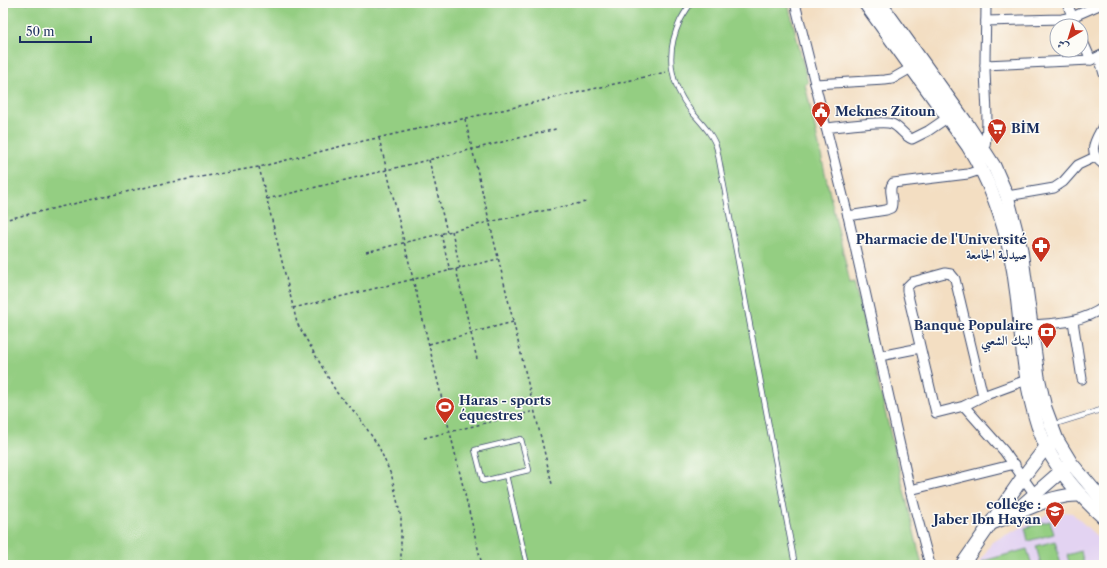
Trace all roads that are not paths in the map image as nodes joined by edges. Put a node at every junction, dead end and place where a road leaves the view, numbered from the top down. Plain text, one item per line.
1 (691, 3) edge
2 (795, 3) edge
3 (864, 3) edge
4 (880, 3) edge
5 (986, 3) edge
6 (1067, 3) edge
7 (1104, 3) edge
8 (1072, 17) junction
9 (986, 21) junction
10 (1089, 46) edge
11 (1098, 57) edge
12 (985, 65) junction
13 (911, 68) junction
14 (1104, 74) edge
15 (815, 84) junction
16 (947, 118) junction
17 (1104, 124) edge
18 (826, 128) junction
19 (985, 149) junction
20 (1095, 157) junction
21 (980, 165) junction
22 (1104, 165) edge
23 (1007, 196) junction
24 (848, 216) junction
25 (1104, 307) edge
26 (1073, 321) junction
27 (1031, 326) junction
28 (920, 348) junction
29 (880, 356) junction
30 (1032, 378) junction
31 (1082, 379) dead end
32 (983, 396) junction
33 (964, 406) junction
34 (1104, 409) edge
35 (1051, 426) junction
36 (1051, 444) junction
37 (1015, 464) junction
38 (1066, 467) junction
39 (506, 475) junction
40 (1023, 477) junction
41 (910, 490) junction
42 (1081, 495) junction
43 (1038, 499) junction
44 (1104, 502) edge
45 (1104, 518) edge
46 (992, 523) junction
47 (527, 565) edge
48 (795, 565) edge
49 (930, 565) edge
50 (962, 565) edge

1 - 48 lane
2 - 15 street
3 - 13 main road
4 - 19 main road
5 - 9 street
6 - 8 street
7 - 8 street
8 - 9 street
9 - 12 street
10 - 11 street
11 - 12 street
11 - 14 street
12 - 19 street
13 - 15 street
13 - 16 main road
15 - 18 street
16 - 18 street
16 - 21 main road
17 - 20 street
18 - 24 street
19 - 21 street
19 - 23 main road
20 - 22 street
20 - 23 street
21 - 24 street
21 - 30 main road
23 - 27 main road
24 - 29 street
25 - 26 street
26 - 27 street
26 - 31 street
27 - 30 main road
28 - 29 street
28 - 32 street
28 - 33 street
29 - 41 street
30 - 32 street
30 - 35 main road
30 - 36 main road
32 - 33 street
33 - 37 street
34 - 35 lane
35 - 36 main road
36 - 38 main road
36 - 40 main road
37 - 40 street
37 - 41 street
38 - 42 main road
38 - 43 main road
38 - 44 main road
39 - 39 lane
39 - 47 lane
40 - 43 street
40 - 46 main road
41 - 49 street
42 - 43 main road
42 - 45 main road
43 - 46 main road
46 - 50 main road

